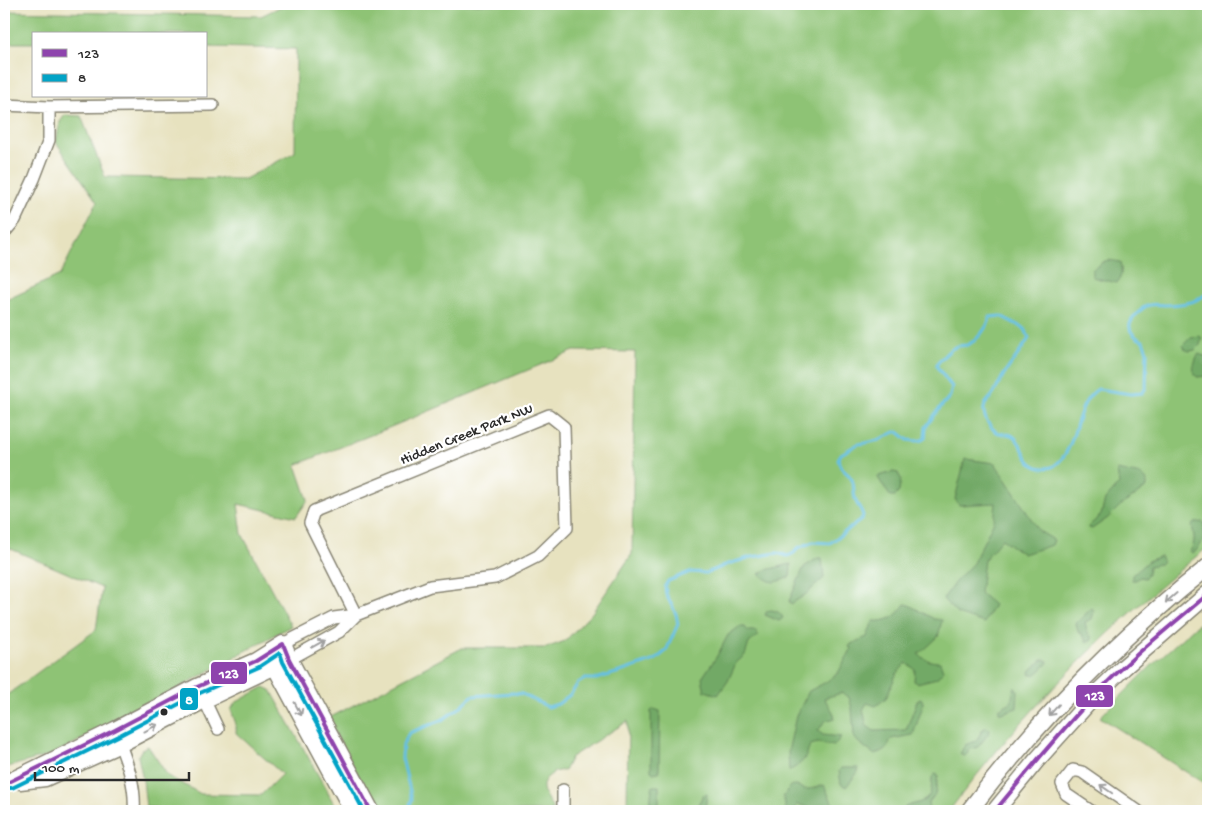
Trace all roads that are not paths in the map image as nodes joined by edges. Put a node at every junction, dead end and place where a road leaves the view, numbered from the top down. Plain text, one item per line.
1 (4, 105) edge
2 (213, 105) dead end
3 (49, 107) junction
4 (4, 233) edge
5 (1208, 567) edge
6 (1208, 594) edge
7 (356, 615) junction
8 (283, 644) joint
9 (278, 660) junction
10 (201, 693) junction
11 (218, 729) dead end
12 (117, 737) junction
13 (6, 782) edge
14 (563, 790) dead end
15 (134, 811) edge
16 (353, 811) edge
17 (372, 811) edge
18 (563, 811) edge
19 (969, 811) edge
20 (995, 811) edge
21 (1091, 811) edge
22 (1138, 811) edge

1 - 3 street
2 - 3 street
3 - 4 street
5 -> 19 street
6 - 20 street
7 - 7 street, Hidden Creek Park NW
7 - 8 street
9 -> 7 street
8 - 9 street
9 - 10 street
9 -> 16 street
9 - 17 street
10 - 11 street
10 - 12 street
12 - 13 street
12 - 15 street
14 - 18 street
22 -> 21 street

